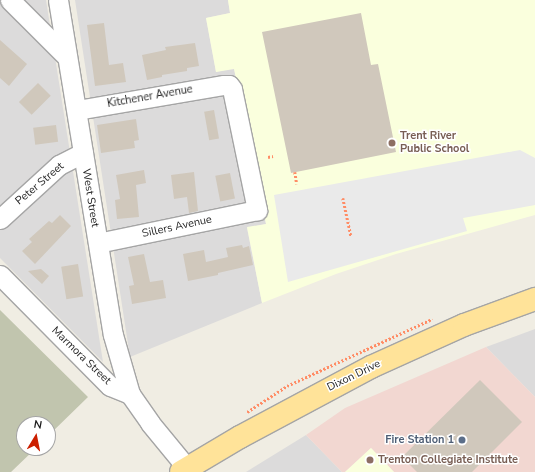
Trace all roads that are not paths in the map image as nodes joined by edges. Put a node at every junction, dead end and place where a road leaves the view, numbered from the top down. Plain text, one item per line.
1 (10, 0) edge
2 (58, 0) edge
3 (66, 56) junction
4 (77, 110) junction
5 (83, 153) junction
6 (257, 210) joint
7 (0, 219) edge
8 (98, 243) junction
9 (0, 276) edge
10 (535, 299) edge
11 (130, 394) junction
12 (187, 471) edge

1 - 3 street
2 - 3 street, West Street
3 - 4 street, West Street
4 - 5 street, West Street
4 - 6 street, Kitchener Avenue
5 - 7 street, Peter Street
5 - 8 street, West Street
6 - 8 street, Sillers Avenue
8 - 11 street, West Street
9 - 11 street, Marmora Street
10 - 12 main road, Dixon Drive
11 - 12 street

